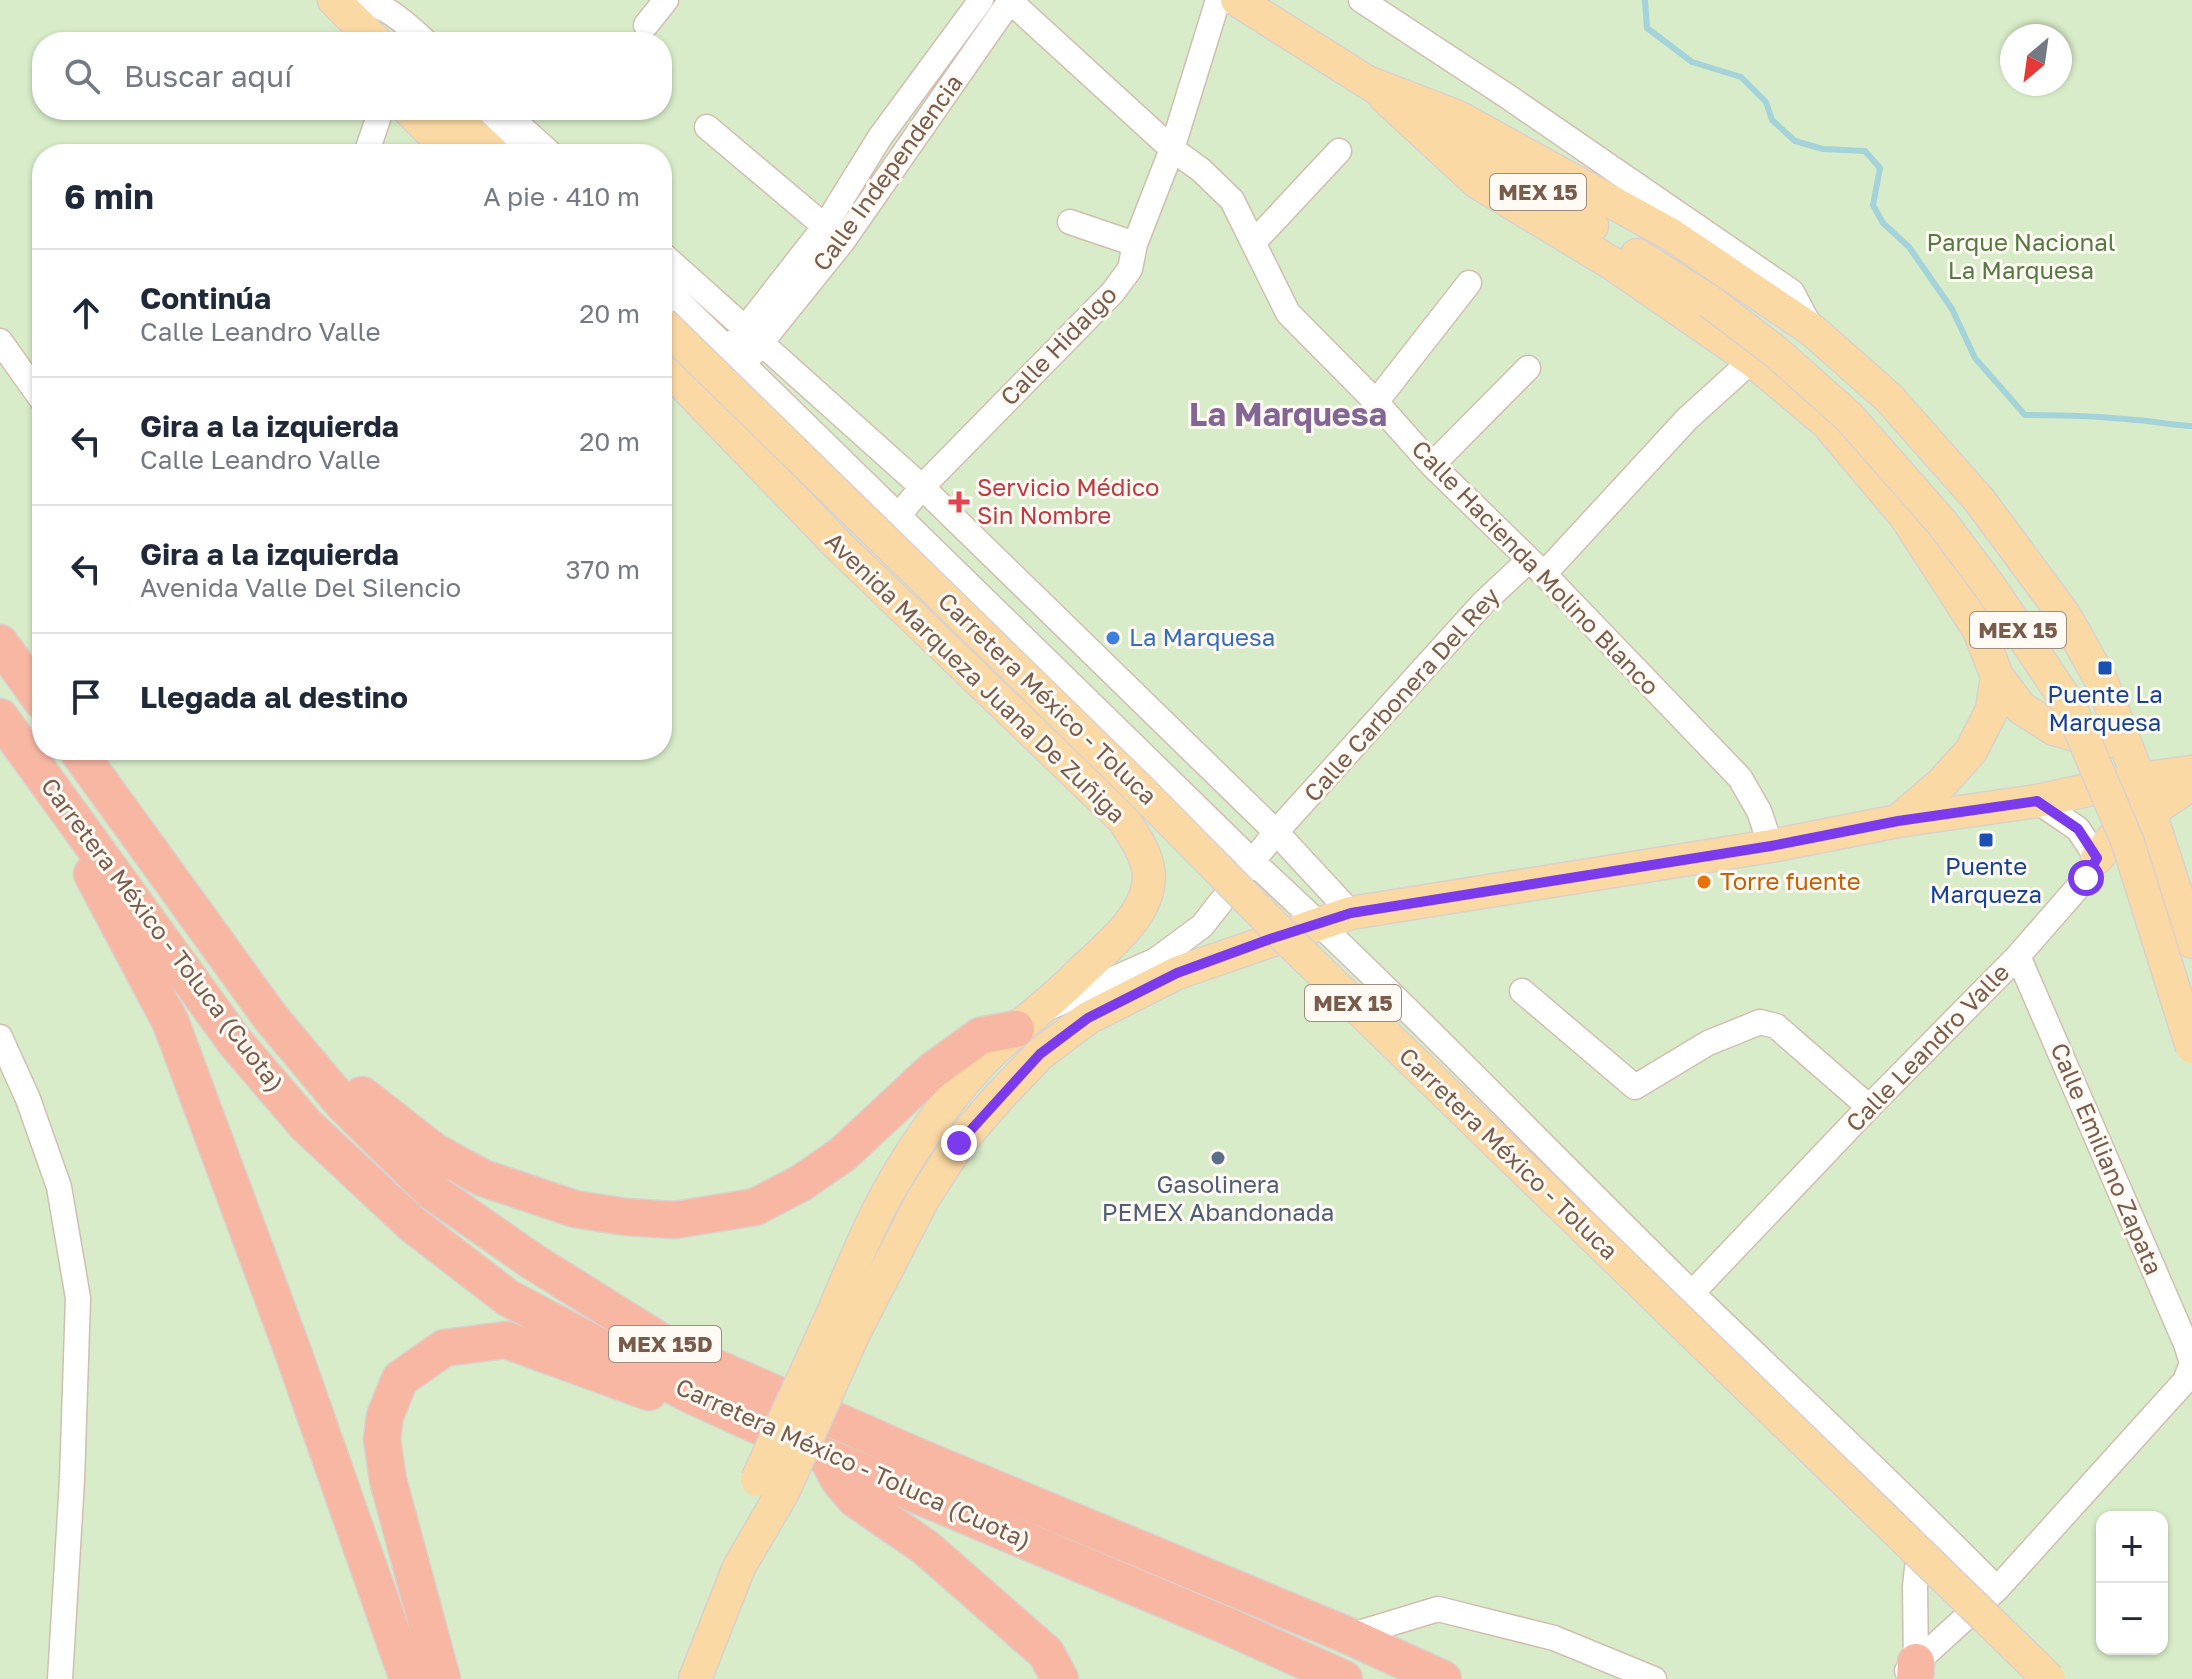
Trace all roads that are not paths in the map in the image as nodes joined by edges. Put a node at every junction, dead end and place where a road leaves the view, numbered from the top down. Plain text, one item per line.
1 (666, 0) edge
2 (981, 0) edge
3 (1009, 0) edge
4 (1218, 0) edge
5 (1237, 0) edge
6 (1361, 0) edge
7 (350, 14) edge
8 (646, 25) dead end
9 (367, 32) edge
10 (385, 32) edge
11 (415, 32) edge
12 (1367, 82) junction
13 (378, 120) edge
14 (417, 120) edge
15 (458, 120) edge
16 (489, 120) edge
17 (513, 120) edge
18 (707, 127) dead end
19 (880, 137) junction
20 (369, 144) edge
21 (436, 144) edge
22 (484, 144) edge
23 (514, 144) edge
24 (540, 144) edge
25 (1172, 149) junction
26 (905, 150) junction
27 (1339, 151) dead end
28 (1070, 222) dead end
29 (834, 234) junction
30 (1254, 242) junction
31 (1135, 244) junction
32 (672, 263) edge
33 (1469, 283) dead end
34 (672, 295) edge
35 (1812, 330) junction
36 (672, 333) edge
37 (753, 335) junction
38 (2, 349) edge
39 (737, 357) junction
40 (1752, 360) junction
41 (1528, 368) dead end
42 (672, 372) edge
43 (32, 387) edge
44 (1376, 402) junction
45 (1432, 465) junction
46 (922, 487) junction
47 (899, 515) junction
48 (1537, 567) junction
49 (0, 643) edge
50 (1997, 676) junction
51 (32, 687) edge
52 (0, 717) edge
53 (32, 760) edge
54 (32, 760) edge
55 (84, 760) edge
56 (2134, 764) junction
57 (2192, 765) edge
58 (41, 772) junction
59 (2192, 772) edge
60 (2192, 784) edge
61 (2037, 801) junction
62 (2149, 810) junction
63 (1898, 821) junction
64 (1276, 832) junction
65 (1771, 846) junction
66 (2097, 858) junction
67 (1253, 862) junction
68 (1351, 913) junction
69 (1320, 924) junction
70 (2192, 942) edge
71 (2018, 956) junction
72 (1522, 991) dead end
73 (271, 1018) junction
74 (1032, 1031) junction
75 (0, 1037) edge
76 (2192, 1047) edge
77 (1869, 1107) junction
78 (1692, 1293) junction
79 (2192, 1363) edge
80 (691, 1395) junction
81 (827, 1457) junction
82 (1926, 1516) junction
83 (1997, 1589) junction
84 (1349, 1636) junction
85 (1910, 1673) edge
86 (60, 1679) edge
87 (408, 1679) edge
88 (442, 1679) edge
89 (695, 1679) edge
90 (1060, 1679) edge
91 (1344, 1679) edge
92 (1443, 1679) edge
93 (1654, 1679) edge
94 (2049, 1679) edge

1 - 8 street
2 - 19 street, Calle Independencia
3 - 25 street, Calle Hacienda Molino Blanco
3 - 26 street, Calle Independencia
4 - 25 street, Calle Hidalgo
5 - 12 main road, MEX 15
6 - 35 street
7 - 9 main road
7 - 10 street
7 - 11 street
12 - 35 main road
12 - 40 main road
12 - 76 main road, MEX 15, bridge
13 - 20 street
14 - 21 main road
15 - 22 main road
16 - 23 street
17 - 24 street
18 - 29 street
19 - 26 street
19 - 29 street, Calle Independencia
25 - 30 street, Calle Hacienda Molino Blanco
25 - 31 street, Calle Hidalgo
26 - 29 street, Calle Independencia
27 - 30 street
28 - 31 street
29 - 37 street, Calle Independencia
30 - 44 street, Calle Hacienda Molino Blanco
31 - 46 street, Calle Hidalgo
32 - 37 street
33 - 44 street
34 - 39 street
35 - 56 main road
36 - 94 main road, Carretera México - Toluca / MEX 15, bridge
37 - 39 street, Calle Independencia
37 - 46 street
38 - 43 street
39 - 47 street
40 - 48 street, Calle Carbonera Del Rey
40 - 50 main road
41 - 45 street
42 - 74 main road, Avenida Marqueza Juana De Zuñiga
44 - 45 street, Calle Hacienda Molino Blanco
45 - 48 street, Calle Hacienda Molino Blanco
46 - 47 street, Calle Hidalgo
46 - 64 street
47 - 67 street
48 - 64 street, Calle Carbonera Del Rey
48 - 65 street, Calle Hacienda Molino Blanco
49 - 51 highway
50 - 56 main road
50 - 63 main road
52 - 53 highway, Carretera México - Toluca (Cuota) / MEX 15D
54 - 58 highway, Carretera México - Toluca (Cuota) / MEX 15D
55 - 73 highway, Carretera México - Toluca (Cuota) / MEX 15D
56 - 57 main road
56 - 59 main road
56 - 61 main road
56 - 62 main road
58 - 80 highway, Carretera México - Toluca (Cuota) / MEX 15D
58 - 87 highway
60 - 62 main road
61 - 63 main road
61 - 66 street
62 - 66 main road
62 - 70 main road
63 - 65 main road
64 - 67 street, Calle Carbonera Del Rey
64 - 68 street
65 - 68 main road
66 - 71 street, Calle Leandro Valle
67 - 69 street
67 - 74 street, Calle Carbonera Del Rey
68 - 69 main road
69 - 74 main road
69 - 78 street
71 - 77 street, Calle Leandro Valle
71 - 79 street, Calle Emiliano Zapata
72 - 77 street
73 - 74 highway
73 - 84 highway, Carretera México - Toluca (Cuota) / MEX 15D
74 - 89 main road, bridge
75 - 86 street
77 - 78 street, Calle Leandro Valle
78 - 82 street
79 - 83 street
80 - 81 highway, Carretera México - Toluca (Cuota) / MEX 15D
80 - 88 highway
81 - 90 highway
81 - 91 highway, Carretera México - Toluca (Cuota) / MEX 15D
82 - 83 street
82 - 85 street
83 - 85 street
84 - 92 highway, Carretera México - Toluca (Cuota) / MEX 15D
84 - 93 street

